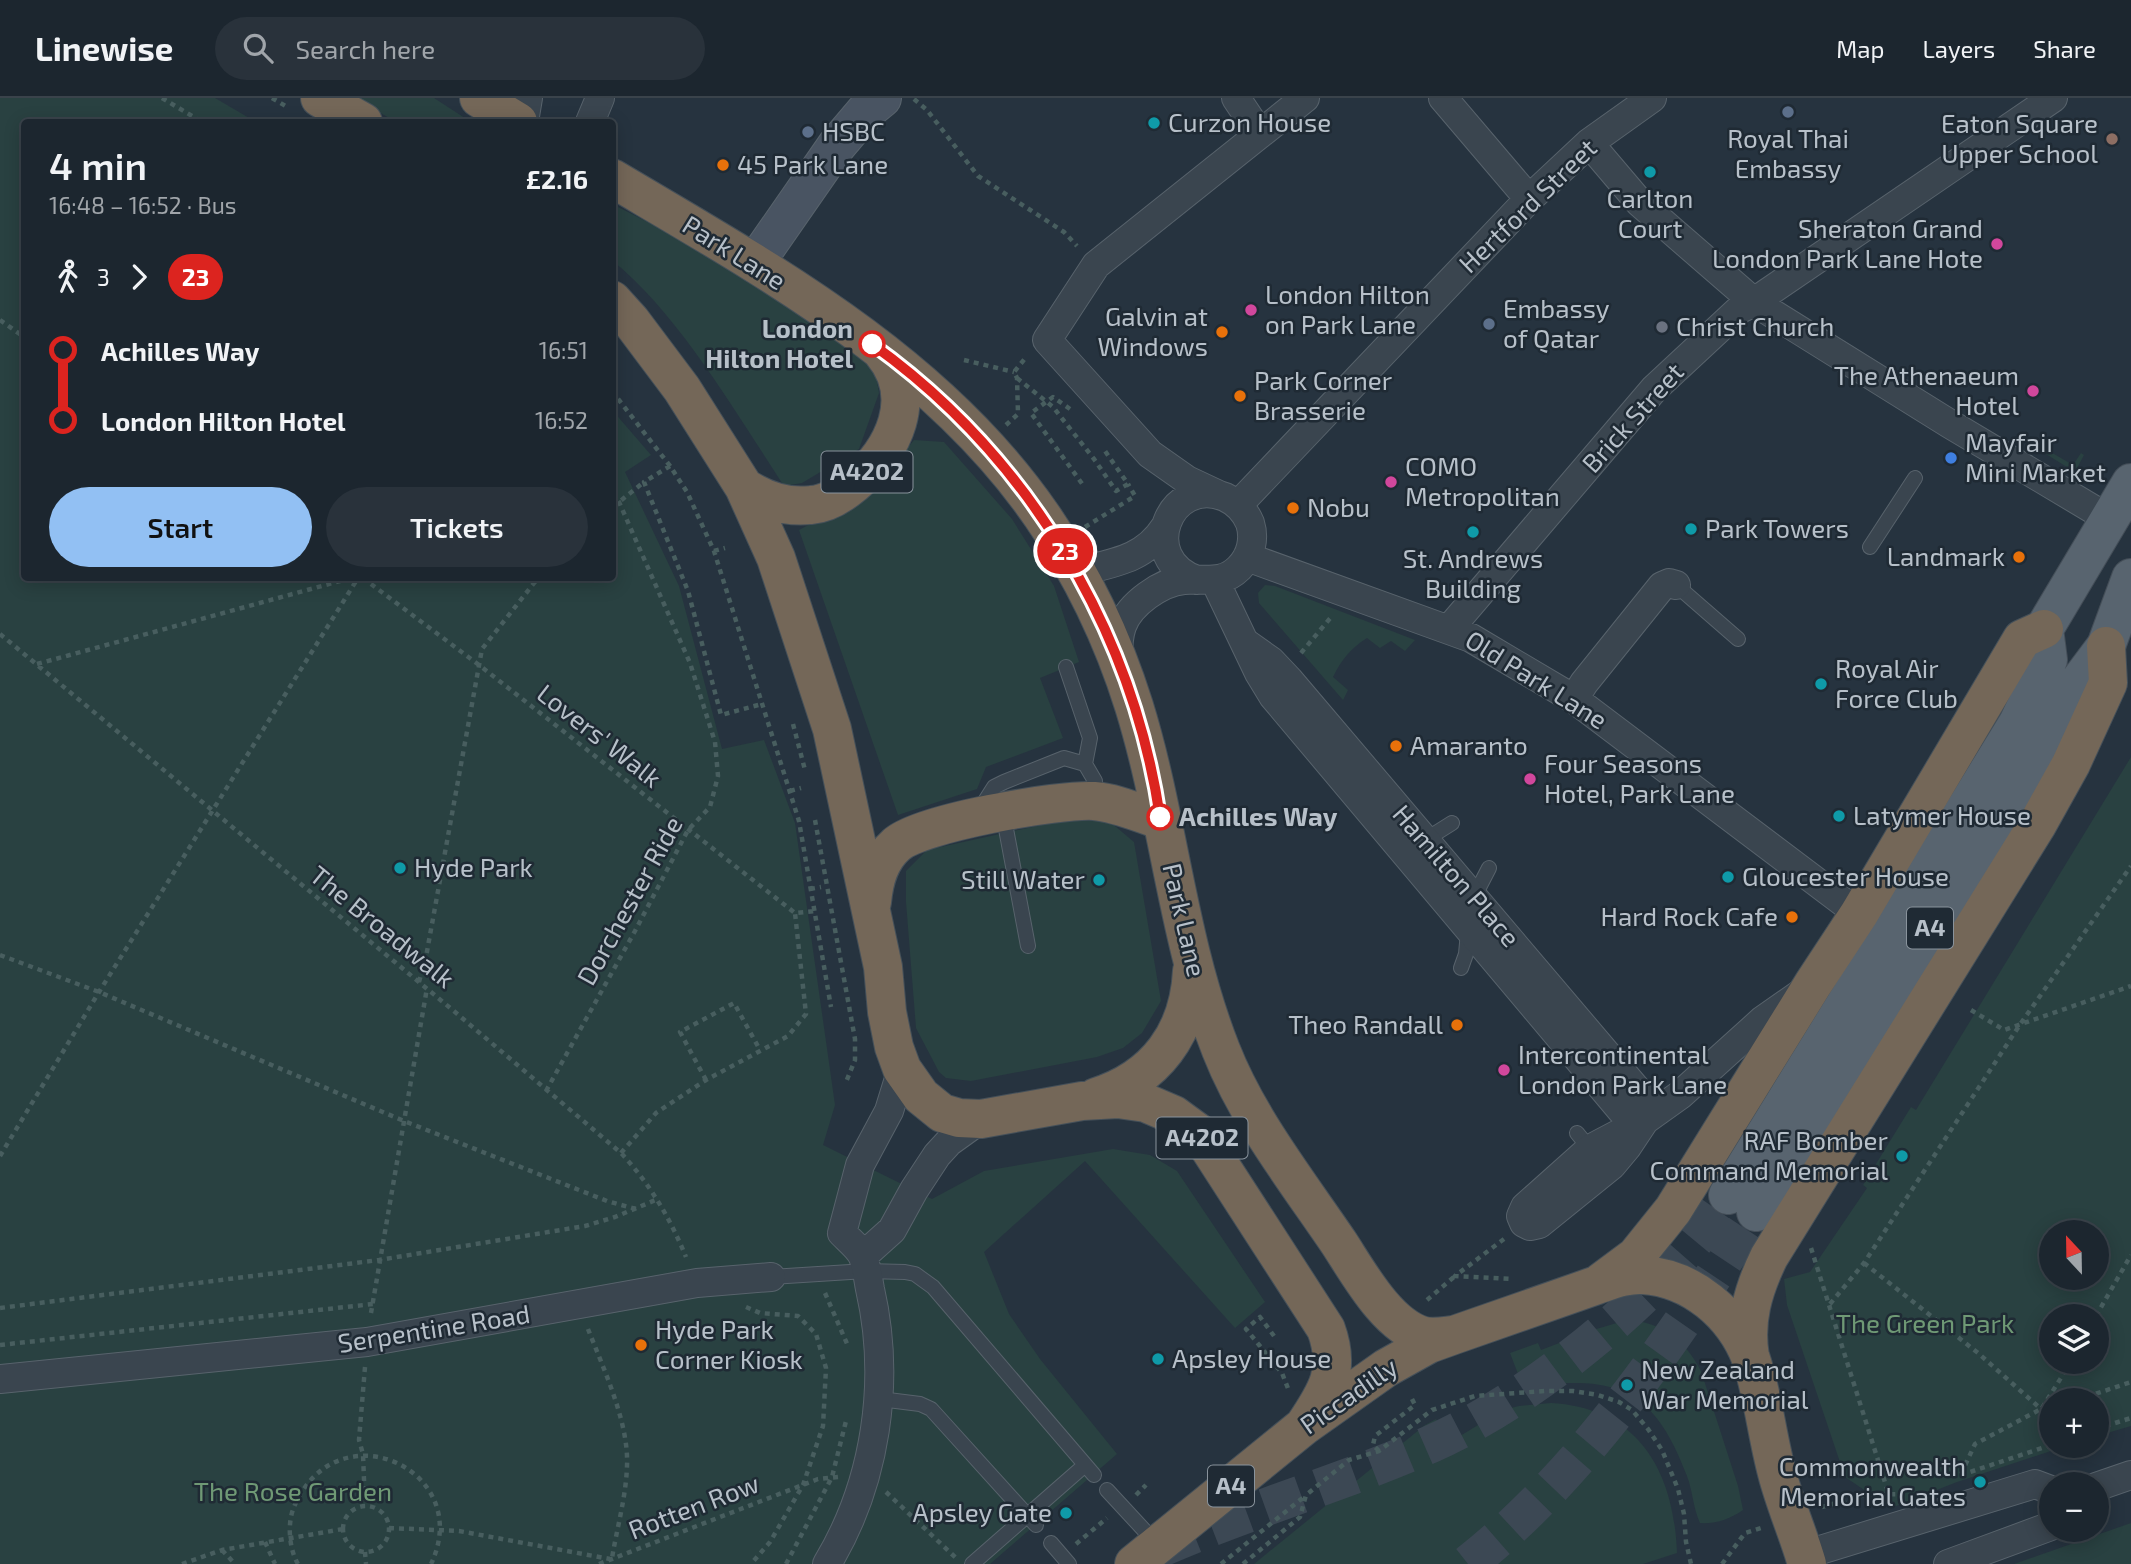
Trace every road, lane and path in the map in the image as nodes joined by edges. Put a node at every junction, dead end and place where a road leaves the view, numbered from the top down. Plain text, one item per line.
1 (162, 98) edge
2 (320, 98) edge
3 (479, 98) edge
4 (528, 98) edge
5 (600, 98) edge
6 (882, 98) edge
7 (914, 98) edge
8 (1236, 98) edge
9 (1306, 98) edge
10 (1443, 98) edge
11 (1652, 98) edge
12 (2053, 98) edge
13 (197, 119) edge
14 (358, 119) edge
15 (513, 119) edge
16 (524, 119) edge
17 (591, 119) edge
18 (1260, 134) junction
19 (1589, 143) junction
20 (616, 180) edge
21 (1530, 199) junction
22 (1085, 254) dead end
23 (755, 263) junction
24 (1754, 302) junction
25 (616, 304) edge
26 (0, 320) edge
27 (21, 335) edge
28 (1040, 344) junction
29 (881, 350) junction
30 (964, 360) dead end
31 (1016, 375) junction
32 (616, 396) edge
33 (1047, 403) junction
34 (1031, 413) junction
35 (1018, 414) junction
36 (985, 445) junction
37 (1105, 451) dead end
38 (1150, 454) junction
39 (670, 466) junction
40 (1916, 478) dead end
41 (644, 482) junction
42 (2131, 483) edge
43 (1128, 484) junction
44 (1083, 485) dead end
45 (744, 487) junction
46 (616, 498) edge
47 (1229, 500) junction
48 (616, 502) edge
49 (619, 502) junction
50 (1116, 508) dead end
51 (2111, 520) junction
52 (1167, 522) junction
53 (1870, 547) dead end
54 (725, 548) dead end
55 (714, 551) junction
56 (1247, 557) junction
57 (1077, 572) junction
58 (2131, 578) edge
59 (341, 581) edge
60 (358, 581) edge
61 (364, 581) edge
62 (536, 581) edge
63 (1206, 581) junction
64 (1676, 585) joint
65 (1336, 611) dead end
66 (1450, 628) junction
67 (2044, 629) junction
68 (0, 634) edge
69 (1738, 639) dead end
70 (1247, 644) junction
71 (2106, 646) junction
72 (1301, 653) dead end
73 (1119, 661) junction
74 (37, 664) junction
75 (479, 665) junction
76 (1066, 667) dead end
77 (1574, 699) junction
78 (762, 704) junction
79 (790, 712) dead end
80 (1086, 764) junction
81 (806, 774) dead end
82 (801, 788) dead end
83 (790, 792) junction
84 (1096, 801) junction
85 (813, 811) dead end
86 (212, 812) junction
87 (988, 815) junction
88 (1161, 820) junction
89 (1452, 823) dead end
90 (688, 830) junction
91 (1425, 840) junction
92 (2131, 866) edge
93 (1489, 868) dead end
94 (821, 887) dead end
95 (810, 889) junction
96 (1474, 897) junction
97 (815, 911) junction
98 (871, 912) junction
99 (795, 914) junction
100 (1859, 914) junction
101 (1469, 928) junction
102 (1028, 946) dead end
103 (1189, 948) junction
104 (0, 955) edge
105 (1461, 968) dead end
106 (419, 982) junction
107 (1813, 984) junction
108 (2131, 986) edge
109 (426, 988) junction
110 (99, 992) junction
111 (831, 1007) dead end
112 (1971, 1010) dead end
113 (2019, 1026) junction
114 (760, 1050) junction
115 (902, 1069) junction
116 (706, 1080) junction
117 (846, 1082) dead end
118 (546, 1091) junction
119 (1082, 1101) junction
120 (981, 1119) junction
121 (1645, 1120) junction
122 (404, 1121) junction
123 (621, 1153) junction
124 (0, 1156) edge
125 (658, 1199) junction
126 (636, 1209) junction
127 (1524, 1223) junction
128 (1810, 1246) dead end
129 (2131, 1255) edge
130 (379, 1260) junction
131 (1864, 1263) junction
132 (864, 1264) junction
133 (823, 1274) junction
134 (1455, 1276) junction
135 (771, 1277) joint
136 (1519, 1280) dead end
137 (698, 1283) junction
138 (1597, 1285) junction
139 (1427, 1300) dead end
140 (373, 1304) junction
141 (1830, 1304) junction
142 (2103, 1304) edge
143 (579, 1305) junction
144 (0, 1308) edge
145 (1454, 1335) junction
146 (1274, 1336) dead end
147 (367, 1342) junction
148 (0, 1345) edge
149 (849, 1352) dead end
150 (1751, 1359) junction
151 (0, 1379) edge
152 (2131, 1382) edge
153 (2109, 1389) edge
154 (880, 1399) junction
155 (1412, 1399) dead end
156 (2039, 1407) edge
157 (2039, 1410) edge
158 (847, 1413) dead end
159 (2131, 1418) edge
160 (2109, 1425) edge
161 (1304, 1426) junction
162 (2039, 1449) edge
163 (1379, 1451) junction
164 (363, 1454) junction
165 (2131, 1475) edge
166 (832, 1477) junction
167 (2109, 1483) edge
168 (803, 1485) junction
169 (1146, 1485) dead end
170 (2039, 1486) edge
171 (874, 1488) dead end
172 (1107, 1490) dead end
173 (1306, 1495) junction
174 (365, 1505) junction
175 (1828, 1505) dead end
176 (1122, 1506) junction
177 (1032, 1520) junction
178 (389, 1528) junction
179 (343, 1529) junction
180 (440, 1530) junction
181 (2039, 1530) edge
182 (1745, 1533) dead end
183 (290, 1537) junction
184 (265, 1542) junction
185 (1051, 1543) dead end
186 (222, 1550) junction
187 (365, 1552) junction
188 (951, 1554) dead end
189 (1146, 1555) edge
190 (612, 1559) junction
191 (1065, 1560) edge
192 (1805, 1560) edge
193 (182, 1564) edge
194 (235, 1564) edge
195 (275, 1564) edge
196 (298, 1564) edge
197 (366, 1564) edge
198 (431, 1564) edge
199 (599, 1564) edge
200 (751, 1564) edge
201 (786, 1564) edge
202 (827, 1564) edge
203 (972, 1564) edge
204 (1221, 1564) edge
205 (1243, 1564) edge
206 (1691, 1564) edge
207 (1722, 1564) edge
208 (1948, 1564) edge

1 - 13 path
2 - 14 highway
3 - 15 highway
4 - 16 street
5 - 17 street
6 - 23 street
7 - 22 path
8 - 18 street
9 - 18 street
10 - 21 street
11 - 19 street, Hertford Street
12 - 24 street, Brick Street
18 - 28 street
19 - 21 street, Hertford Street
19 - 24 street
20 - 23 highway, Park Lane / A4202
21 - 47 street, Hertford Street
23 - 29 highway, Park Lane / A4202
24 - 51 street
24 - 66 street, Brick Street
25 - 45 highway, A4202
26 - 27 path
28 - 31 path
28 - 38 street
29 - 36 highway, Park Lane / A4202
29 - 45 highway, A4202
30 - 31 path
31 - 33 path
31 - 35 path
32 - 39 path
33 - 34 path
33 - 43 path
34 - 35 path
34 - 44 path
35 - 36 path
36 - 57 highway, Park Lane / A4202
37 - 43 path
38 - 47 street
38 - 52 street
39 - 41 path
39 - 55 path
40 - 53 lane
41 - 49 path
41 - 78 path
42 - 51 main road, A4
43 - 50 path
45 - 98 highway, A4202
46 - 49 path, Dorchester Ride
47 - 52 street
47 - 56 street
48 - 49 path
49 - 90 path, Dorchester Ride
51 - 67 main road, A4
52 - 57 street
52 - 63 street
54 - 55 path
55 - 78 path
56 - 63 street
56 - 66 street, Old Park Lane
57 - 73 highway, Park Lane / A4202
58 - 71 main road, A4
59 - 74 path
60 - 86 path
61 - 75 path, Lovers' Walk
62 - 75 path
63 - 70 street, Hamilton Place
63 - 73 street
64 - 69 lane
64 - 77 street
65 - 72 path
66 - 77 street, Old Park Lane
67 - 71 main road, A4
67 - 100 highway, A4
68 - 74 path, The Broadwalk
70 - 91 street, Hamilton Place
70 - 101 street, Hamilton Place
71 - 150 highway, A4
73 - 88 highway, Park Lane / A4202
74 - 86 path, The Broadwalk
75 - 90 path, Lovers' Walk
75 - 106 path
76 - 80 lane
77 - 100 street, Old Park Lane
78 - 83 path
79 - 81 path
80 - 84 lane
80 - 87 lane
82 - 83 path
83 - 95 path
84 - 87 highway, A4202
84 - 88 highway, A4202
85 - 117 path
86 - 106 path, The Broadwalk
86 - 110 path
87 - 98 highway, A4202
87 - 102 lane
88 - 103 highway, Park Lane / A4202
89 - 91 lane
90 - 99 path, Lovers' Walk
90 - 118 path, Dorchester Ride
91 - 96 street, Hamilton Place
92 - 113 path
93 - 96 lane
94 - 95 path
95 - 97 path
96 - 121 street, Hamilton Place
97 - 99 path
97 - 111 path
98 - 115 highway, A4202
99 - 114 path
100 - 107 highway, A4
101 - 105 lane
101 - 121 street, Hamilton Place
103 - 119 highway, A4202
103 - 145 highway, Park Lane / A4202
104 - 110 path
106 - 109 path, The Broadwalk
107 - 121 street
107 - 138 highway, A4
108 - 113 path
109 - 118 path, The Broadwalk
109 - 122 path
110 - 122 path
110 - 124 path
112 - 113 path
113 - 131 path
114 - 116 path
114 - 116 path
115 - 120 highway, A4202
115 - 132 street
116 - 123 path
118 - 123 path, The Broadwalk
119 - 120 highway, A4202
119 - 161 highway, A4202
120 - 132 street
121 - 127 street
121 - 127 street
122 - 126 path
122 - 130 path
123 - 125 path, The Broadwalk
125 - 126 path
125 - 137 path, The Broadwalk
126 - 130 path
127 - 134 path
128 - 141 path
129 - 142 path
130 - 140 path
130 - 144 path
131 - 141 path
131 - 156 path
132 - 133 lane, Serpentine Road
132 - 154 street
132 - 177 lane, Serpentine Road
133 - 135 lane, Serpentine Road
133 - 149 path
134 - 136 path
134 - 139 path
135 - 137 street, Serpentine Road
137 - 143 street, Serpentine Road
137 - 168 path
138 - 145 highway, Piccadilly / A4
138 - 150 highway, A4
140 - 147 path
140 - 148 path
141 - 175 path
143 - 147 street, Serpentine Road
143 - 190 path
145 - 161 highway, Piccadilly / A4
146 - 161 path
147 - 151 street, Serpentine Road
147 - 164 path
150 - 192 highway, A4
152 - 153 path
154 - 177 lane
154 - 202 street
155 - 163 path
157 - 162 path
158 - 166 path
159 - 160 path
161 - 189 highway, Piccadilly / A4
163 - 173 path
163 - 206 path
164 - 174 path
164 - 180 path
164 - 183 path
165 - 167 street
166 - 168 path, Rotten Row
166 - 201 path
168 - 190 path, Rotten Row
168 - 200 path
169 - 176 path
170 - 192 street
171 - 188 path
172 - 176 lane
173 - 204 path
173 - 205 path
174 - 178 path
174 - 179 path
176 - 189 lane
176 - 191 path
177 - 203 lane
178 - 180 path
178 - 187 path
179 - 183 path
179 - 187 path
180 - 190 path
180 - 198 path
181 - 208 street
182 - 207 path
183 - 184 path
183 - 196 path
184 - 186 path
184 - 195 path
185 - 191 lane
186 - 193 path
186 - 194 path
187 - 197 path
190 - 199 path, Rotten Row

